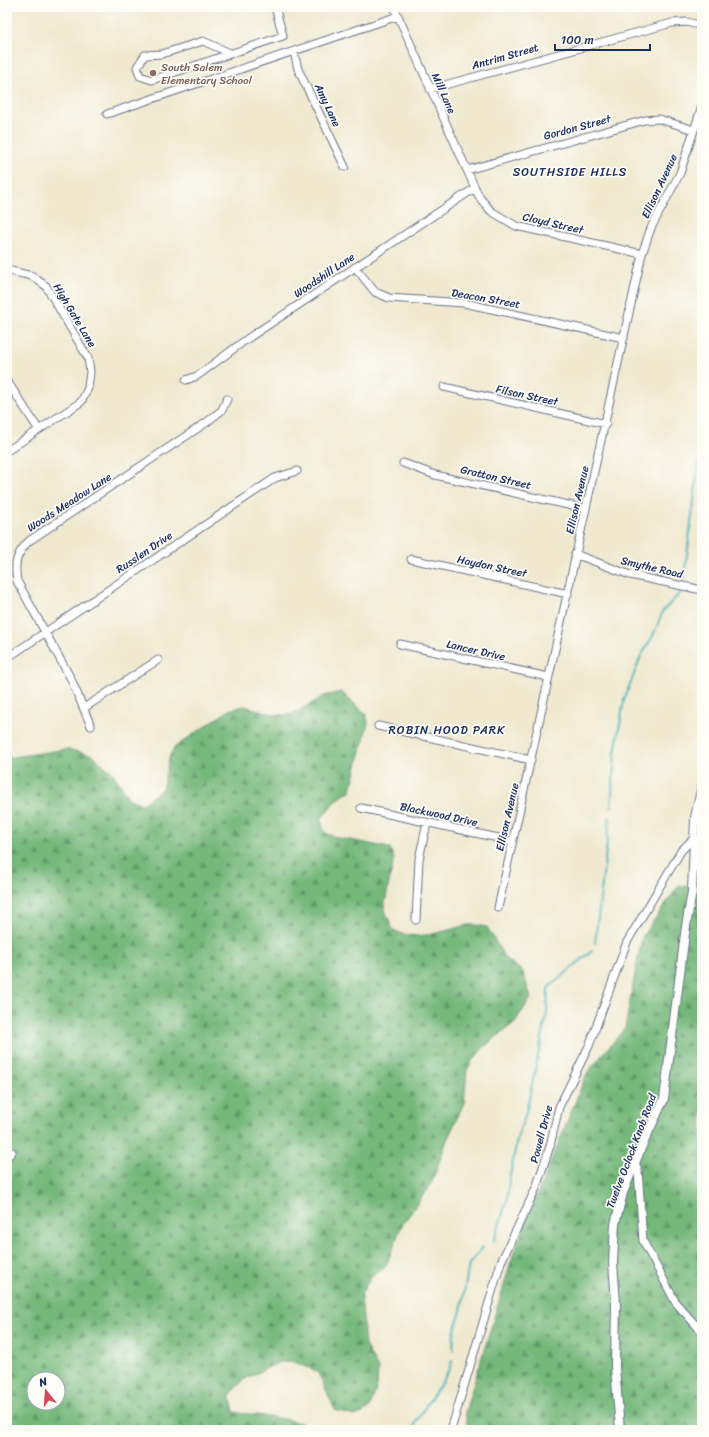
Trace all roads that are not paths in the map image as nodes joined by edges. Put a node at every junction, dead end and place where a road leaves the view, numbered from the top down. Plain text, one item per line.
1 (275, 7) edge
2 (394, 7) edge
3 (398, 16) junction
4 (702, 26) edge
5 (294, 52) junction
6 (230, 53) junction
7 (430, 89) junction
8 (702, 106) edge
9 (107, 114) dead end
10 (694, 130) junction
11 (345, 167) dead end
12 (467, 170) junction
13 (475, 188) junction
14 (642, 254) junction
15 (355, 268) junction
16 (7, 270) edge
17 (624, 338) junction
18 (186, 380) dead end
19 (7, 381) edge
20 (444, 387) dead end
21 (227, 399) dead end
22 (606, 424) junction
23 (38, 430) junction
24 (7, 451) edge
25 (403, 463) dead end
26 (297, 471) dead end
27 (586, 509) junction
28 (575, 554) junction
29 (412, 559) dead end
30 (702, 590) edge
31 (568, 594) junction
32 (45, 631) junction
33 (400, 644) dead end
34 (7, 658) edge
35 (158, 660) dead end
36 (548, 678) junction
37 (84, 708) junction
38 (91, 726) dead end
39 (378, 726) dead end
40 (531, 760) junction
41 (702, 786) edge
42 (361, 808) dead end
43 (427, 823) junction
44 (694, 838) junction
45 (512, 841) junction
46 (498, 908) dead end
47 (416, 920) dead end
48 (635, 1163) junction
49 (702, 1332) edge
50 (451, 1430) edge
51 (620, 1430) edge

1 - 6 street
2 - 3 street, Mill Lane
3 - 5 street
3 - 7 street, Mill Lane
4 - 7 street, Antrim Street
5 - 9 street
5 - 11 street, Amy Lane
6 - 6 street
7 - 12 street, Mill Lane
8 - 10 street, Ellison Avenue
10 - 12 street, Gordon Street
10 - 14 street, Ellison Avenue
12 - 13 street, Mill Lane
13 - 14 street, Cloyd Street
13 - 15 street, Woodshill Lane
14 - 17 street, Ellison Avenue
15 - 17 street, Deacon Street
15 - 18 street, Woodshill Lane
16 - 23 street, High Gate Lane
17 - 22 street, Ellison Avenue
19 - 23 street
20 - 22 street, Filson Street
21 - 32 street, Woods Meadow Lane
22 - 27 street, Ellison Avenue
23 - 24 street, High Gate Lane
25 - 27 street, Gratton Street
26 - 32 street, Russlen Drive
27 - 28 street, Ellison Avenue
28 - 30 street, Smythe Road
28 - 31 street, Ellison Avenue
29 - 31 street, Haydon Street
31 - 36 street, Ellison Avenue
32 - 34 street, Russlen Drive
32 - 37 street, Woods Meadow Lane
33 - 36 street, Lancer Drive
35 - 37 street
36 - 40 street, Ellison Avenue
37 - 38 street, Woods Meadow Lane
39 - 40 street
40 - 45 street, Ellison Avenue
41 - 44 street, Twelve Oclock Knob Road
42 - 43 street, Blackwood Drive
43 - 45 street, Blackwood Drive
43 - 47 street
44 - 48 street, Twelve Oclock Knob Road
44 - 50 street, Powell Drive
45 - 46 street, Ellison Avenue
48 - 49 street
48 - 51 street, Twelve Oclock Knob Road

